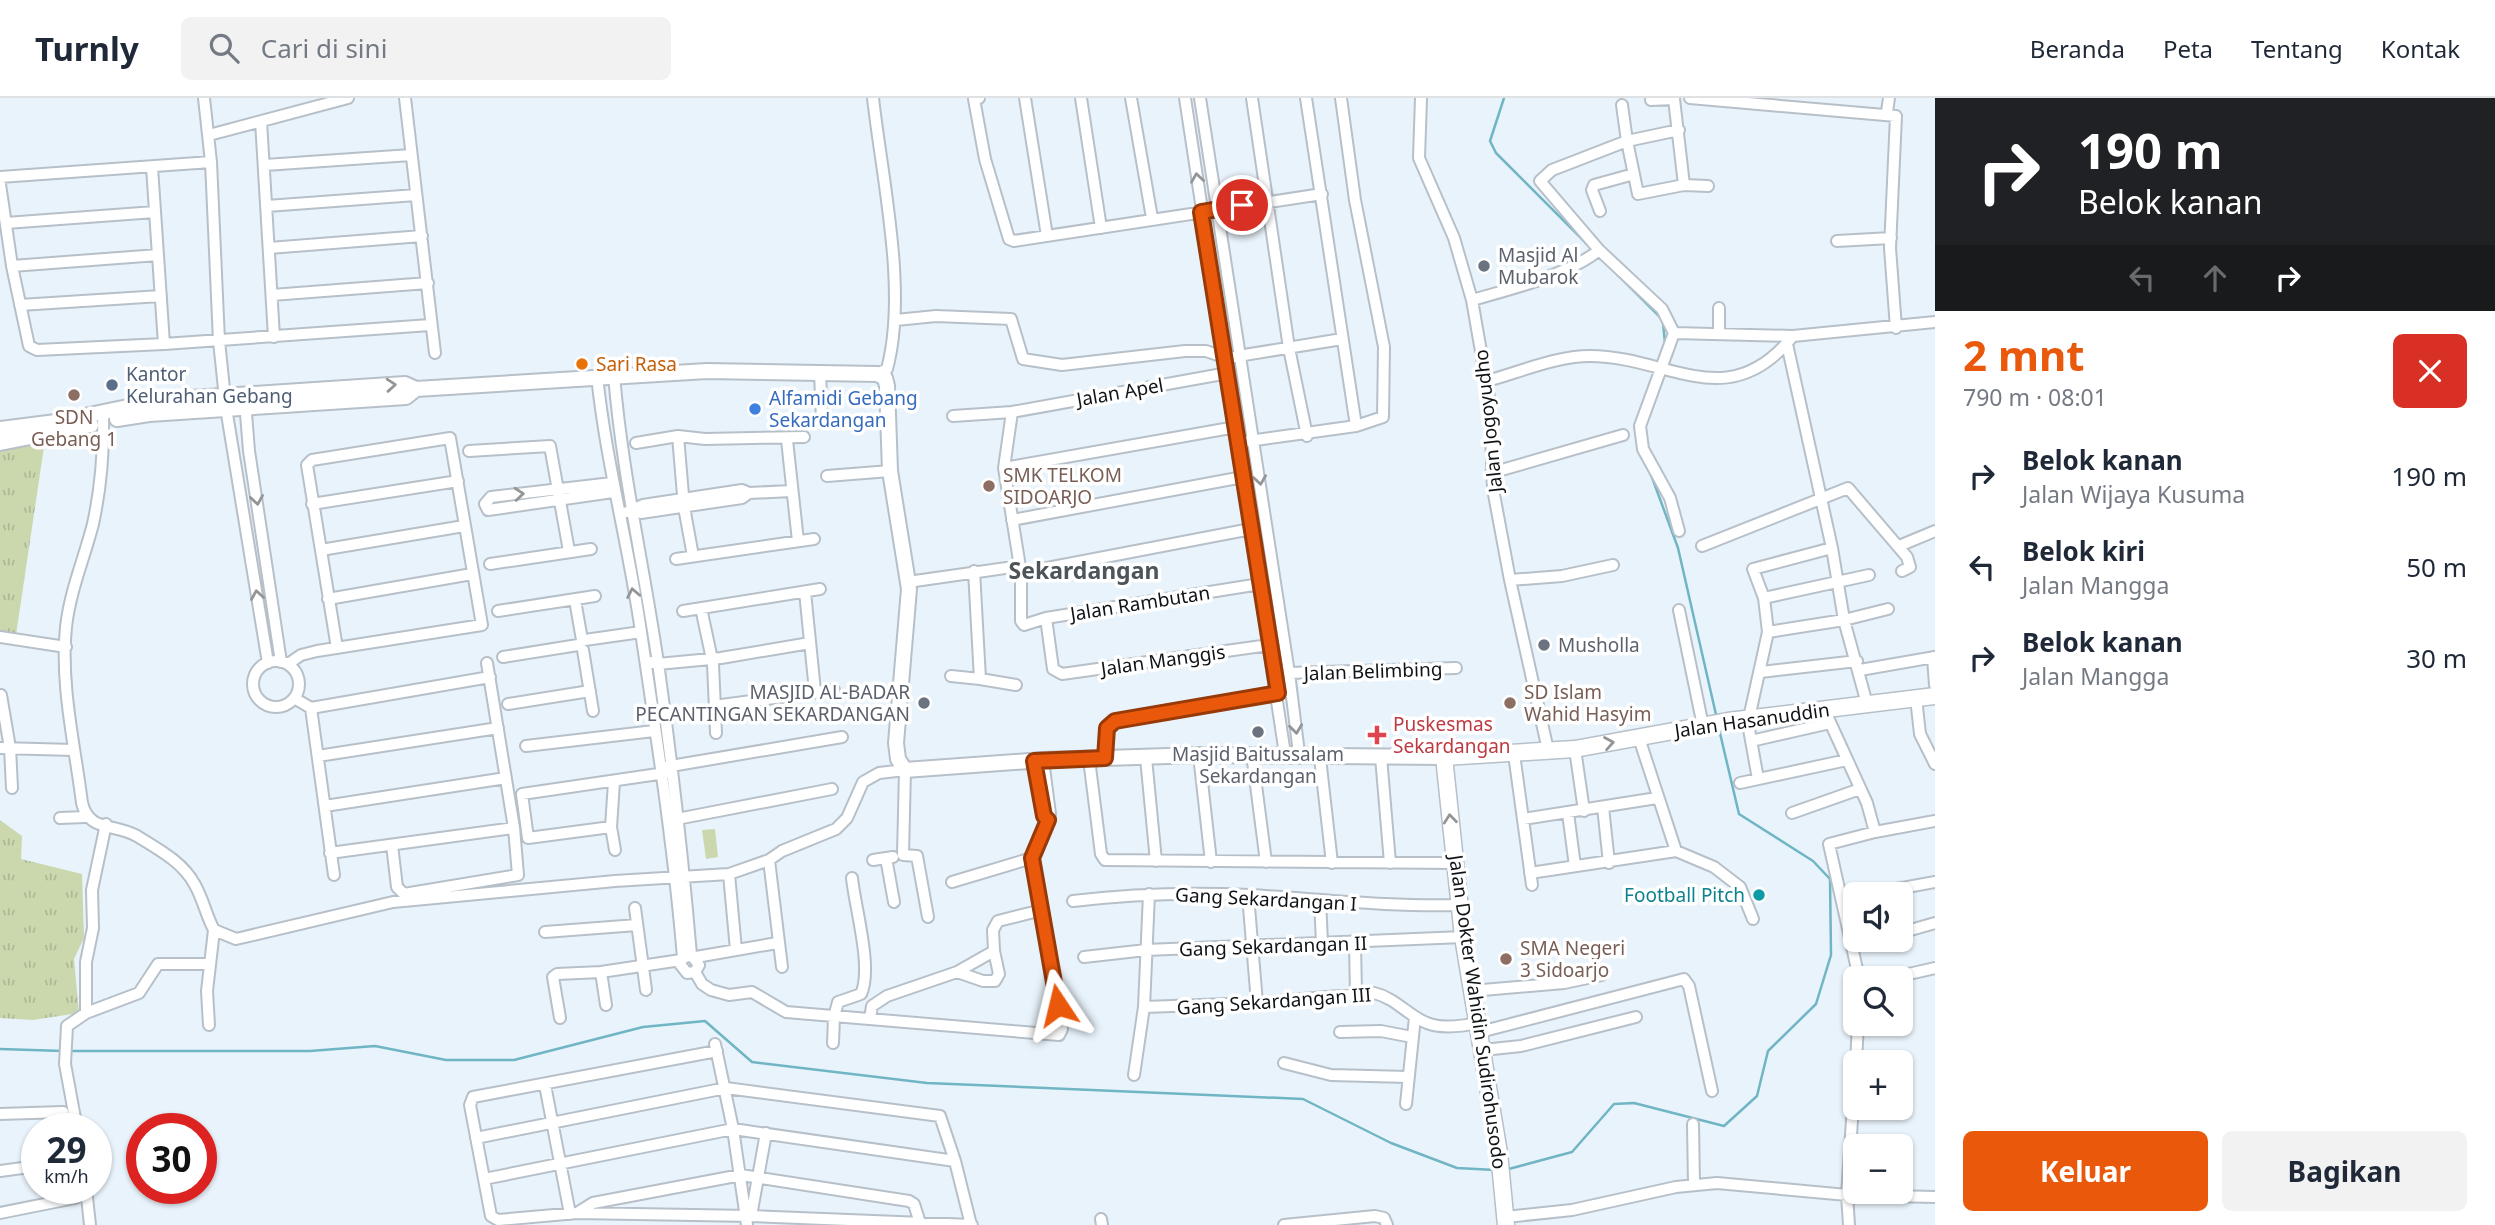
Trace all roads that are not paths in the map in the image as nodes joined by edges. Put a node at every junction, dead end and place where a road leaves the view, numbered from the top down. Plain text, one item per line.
1 (204, 98) edge
2 (348, 98) edge
3 (405, 98) edge
4 (873, 98) edge
5 (976, 98) edge
6 (1025, 98) edge
7 (1080, 98) edge
8 (1131, 98) edge
9 (1185, 98) edge
10 (1200, 98) edge
11 (1252, 98) edge
12 (1306, 98) edge
13 (1341, 98) edge
14 (1421, 98) edge
15 (1889, 98) edge
16 (1674, 99) edge
17 (1690, 99) edge
18 (1651, 100) dead end
19 (1622, 105) dead end
20 (1887, 112) junction
21 (261, 121) junction
22 (1679, 130) junction
23 (209, 135) junction
24 (1627, 141) junction
25 (411, 155) junction
26 (211, 162) junction
27 (265, 165) junction
28 (152, 167) junction
29 (1634, 174) junction
30 (0, 177) edge
31 (0, 184) edge
32 (1684, 185) junction
33 (1708, 186) dead end
34 (1322, 194) junction
35 (416, 195) junction
36 (1268, 202) junction
37 (267, 206) junction
38 (1216, 209) junction
39 (1600, 211) dead end
40 (155, 212) junction
41 (1201, 212) junction
42 (1152, 218) junction
43 (6, 223) junction
44 (1101, 228) junction
45 (422, 236) junction
46 (1047, 236) junction
47 (1891, 238) junction
48 (1837, 241) dead end
49 (270, 248) junction
50 (1596, 253) junction
51 (158, 255) junction
52 (12, 266) junction
53 (428, 283) junction
54 (272, 295) junction
55 (161, 296) junction
56 (1472, 300) junction
57 (20, 305) junction
58 (1719, 308) dead end
59 (896, 320) junction
60 (1935, 322) edge
61 (430, 325) junction
62 (1896, 328) junction
63 (1674, 333) junction
64 (1720, 334) junction
65 (274, 337) junction
66 (1342, 339) junction
67 (1790, 340) junction
68 (219, 341) junction
69 (164, 344) junction
70 (1289, 348) junction
71 (435, 353) dead end
72 (1239, 356) junction
73 (1226, 358) junction
74 (1655, 368) junction
75 (820, 373) junction
76 (877, 373) junction
77 (1228, 373) junction
78 (614, 375) junction
79 (597, 376) junction
80 (1487, 381) junction
81 (225, 402) junction
82 (245, 402) junction
83 (1012, 412) junction
84 (617, 416) junction
85 (953, 416) dead end
86 (103, 417) junction
87 (603, 418) junction
88 (822, 420) dead end
89 (1356, 426) junction
90 (1236, 427) junction
91 (0, 429) edge
92 (1623, 435) dead end
93 (678, 436) junction
94 (1307, 436) junction
95 (804, 437) dead end
96 (705, 439) junction
97 (787, 440) junction
98 (1254, 441) junction
99 (0, 443) edge
100 (636, 443) dead end
101 (1239, 443) junction
102 (249, 450) junction
103 (469, 451) dead end
104 (679, 451) junction
105 (234, 453) junction
106 (1004, 468) junction
107 (890, 471) junction
108 (1491, 473) junction
109 (827, 476) dead end
110 (1243, 477) junction
111 (458, 481) junction
112 (791, 491) junction
113 (613, 492) junction
114 (559, 495) junction
115 (1822, 496) junction
116 (629, 498) junction
117 (684, 503) junction
118 (312, 504) junction
119 (634, 510) junction
120 (617, 514) junction
121 (1012, 520) junction
122 (464, 526) junction
123 (1251, 529) junction
124 (1679, 531) dead end
125 (1935, 532) edge
126 (814, 539) dead end
127 (798, 541) junction
128 (1702, 546) dead end
129 (1899, 547) junction
130 (1832, 548) junction
131 (591, 549) dead end
132 (321, 550) junction
133 (569, 551) junction
134 (693, 555) junction
135 (676, 559) dead end
136 (490, 565) dead end
137 (1613, 565) dead end
138 (1273, 569) junction
139 (1020, 570) junction
140 (974, 571) junction
141 (1902, 571) dead end
142 (1258, 572) junction
143 (472, 574) junction
144 (1869, 575) dead end
145 (1510, 580) junction
146 (908, 582) junction
147 (1837, 583) junction
148 (1260, 584) junction
149 (820, 589) dead end
150 (805, 592) junction
151 (595, 596) dead end
152 (1764, 598) junction
153 (328, 599) junction
154 (575, 600) junction
155 (701, 608) junction
156 (1888, 609) dead end
157 (1679, 610) dead end
158 (498, 611) dead end
159 (682, 611) dead end
160 (1046, 618) junction
161 (1844, 620) junction
162 (1768, 632) junction
163 (641, 636) junction
164 (0, 637) edge
165 (810, 643) junction
166 (583, 644) junction
167 (1269, 645) junction
168 (66, 646) junction
169 (337, 648) junction
170 (503, 657) dead end
171 (1934, 657) edge
172 (715, 659) junction
173 (268, 663) junction
174 (284, 663) junction
175 (487, 663) dead end
176 (645, 665) junction
177 (1858, 665) junction
178 (658, 667) junction
179 (1456, 668) dead end
180 (1761, 672) junction
181 (1289, 673) junction
182 (951, 676) dead end
183 (490, 677) junction
184 (980, 679) junction
185 (1016, 685) dead end
186 (1935, 685) edge
187 (834, 690) dead end
188 (590, 691) junction
189 (815, 691) junction
190 (1291, 691) junction
191 (1278, 693) junction
192 (1, 695) edge
193 (1935, 696) edge
194 (295, 698) junction
195 (1916, 698) junction
196 (508, 704) dead end
197 (1867, 704) junction
198 (714, 706) junction
199 (311, 708) junction
200 (593, 711) dead end
201 (1827, 716) junction
202 (1748, 718) junction
203 (1706, 726) junction
204 (498, 728) junction
205 (654, 731) junction
206 (716, 733) dead end
207 (842, 737) dead end
208 (1639, 738) junction
209 (1751, 741) junction
210 (526, 746) dead end
211 (5, 748) edge
212 (1575, 749) junction
213 (74, 750) junction
214 (1548, 750) junction
215 (1252, 754) junction
216 (1292, 754) junction
217 (1514, 754) junction
218 (1199, 755) junction
219 (318, 756) junction
220 (1381, 757) junction
221 (1444, 757) junction
222 (1089, 758) junction
223 (1105, 758) junction
224 (1146, 758) junction
225 (1321, 758) junction
226 (1847, 760) junction
227 (1039, 761) junction
228 (1935, 764) edge
229 (665, 770) junction
230 (905, 770) junction
231 (506, 778) junction
232 (1758, 779) junction
233 (614, 782) junction
234 (1740, 783) dead end
235 (12, 788) dead end
236 (832, 789) dead end
237 (1860, 789) junction
238 (1657, 798) junction
239 (325, 806) junction
240 (1604, 807) junction
241 (1584, 811) junction
242 (1568, 813) junction
243 (1792, 813) dead end
244 (85, 817) junction
245 (60, 818) dead end
246 (1523, 818) junction
247 (677, 819) junction
248 (1935, 821) edge
249 (106, 824) junction
250 (611, 827) junction
251 (514, 828) junction
252 (1875, 831) junction
253 (392, 845) junction
254 (615, 850) dead end
255 (1676, 851) junction
256 (330, 853) junction
257 (903, 855) junction
258 (886, 858) junction
259 (1032, 858) junction
260 (769, 860) junction
261 (873, 860) dead end
262 (1156, 861) junction
263 (1211, 862) junction
264 (1266, 862) junction
265 (1332, 863) junction
266 (1390, 863) junction
267 (1455, 863) junction
268 (1609, 863) junction
269 (1575, 866) junction
270 (1530, 873) junction
271 (729, 874) junction
272 (334, 875) dead end
273 (852, 878) dead end
274 (680, 879) junction
275 (951, 882) dead end
276 (1935, 882) edge
277 (1532, 885) dead end
278 (1913, 886) edge
279 (1149, 894) junction
280 (1248, 895) junction
281 (1320, 900) junction
282 (1843, 900) edge
283 (1073, 901) dead end
284 (894, 902) dead end
285 (1459, 905) junction
286 (635, 908) dead end
287 (1042, 910) junction
288 (928, 917) dead end
289 (1753, 919) dead end
290 (1935, 923) edge
291 (637, 925) junction
292 (1913, 929) edge
293 (214, 930) junction
294 (545, 932) dead end
295 (1463, 937) junction
296 (777, 943) junction
297 (1322, 943) junction
298 (1355, 944) junction
299 (1251, 946) junction
300 (736, 950) junction
301 (1146, 950) junction
302 (994, 951) junction
303 (1084, 957) dead end
304 (688, 958) junction
305 (211, 964) junction
306 (642, 966) junction
307 (782, 967) dead end
308 (1935, 968) edge
309 (601, 972) junction
310 (695, 972) junction
311 (957, 972) junction
312 (1913, 973) edge
313 (1602, 975) dead end
314 (646, 990) dead end
315 (1471, 991) junction
316 (1356, 993) junction
317 (1256, 1003) junction
318 (606, 1005) dead end
319 (1144, 1007) junction
320 (86, 1013) junction
321 (834, 1017) junction
322 (1415, 1017) junction
323 (1636, 1017) dead end
324 (559, 1018) dead end
325 (875, 1020) junction
326 (209, 1025) dead end
327 (1479, 1028) junction
328 (1340, 1032) dead end
329 (1412, 1037) junction
330 (833, 1043) dead end
331 (1483, 1050) junction
332 (1284, 1063) dead end
333 (1135, 1075) dead end
334 (1408, 1077) junction
335 (545, 1085) junction
336 (726, 1087) junction
337 (1713, 1091) dead end
338 (1406, 1104) dead end
339 (64, 1113) edge
340 (74, 1113) edge
341 (0, 1114) edge
342 (551, 1124) junction
343 (1693, 1124) dead end
344 (733, 1129) junction
345 (766, 1133) junction
346 (476, 1138) junction
347 (955, 1161) junction
348 (560, 1165) junction
349 (21, 1168) edge
350 (0, 1171) edge
351 (741, 1175) junction
352 (759, 1177) junction
353 (484, 1179) junction
354 (1694, 1185) junction
355 (1843, 1195) edge
356 (1913, 1196) edge
357 (1935, 1197) edge
358 (47, 1204) edge
359 (88, 1204) edge
360 (1848, 1204) edge
361 (0, 1213) edge
362 (574, 1213) junction
363 (748, 1219) edge
364 (1506, 1221) edge
365 (1386, 1222) edge
366 (920, 1223) junction
367 (90, 1225) edge
368 (971, 1225) edge
369 (1284, 1225) edge
370 (1849, 1225) edge

1 - 23 street
2 - 21 street
3 - 25 street
4 - 59 street
5 - 46 street
6 - 46 street
7 - 44 street
8 - 42 street
41 -> 9 street
10 - 38 street
11 - 36 street
12 - 34 street
13 - 89 street
14 - 56 street, Jalan Jogoyudho
15 - 20 street
16 - 17 street
16 - 18 street
16 - 22 street
17 - 20 street
19 - 24 street
20 - 47 street
21 - 23 street
21 - 27 street
22 - 24 street
22 - 32 street
23 - 26 street
24 - 29 street
24 - 50 street
25 - 27 street
25 - 35 street
26 - 28 street
26 - 68 street
27 - 37 street
28 - 30 street
28 - 40 street
29 - 32 street
29 - 39 street
31 - 43 street
32 - 33 street
34 - 36 street
34 - 66 street
35 - 37 street
35 - 45 street
36 - 38 street
36 - 70 street
37 - 49 street
38 - 41 street
38 - 72 street
40 - 43 street
40 - 51 street
41 - 42 street
41 - 73 street
42 - 44 street
43 - 52 street
44 - 46 street
45 - 49 street
45 - 53 street
47 - 48 street
47 - 62 street
49 - 54 street
50 - 56 street
50 - 63 street
51 - 52 street
51 - 55 street
52 - 57 street
53 - 54 street
53 - 61 street
54 - 65 street
55 - 57 street
55 - 69 street
56 - 80 street, Jalan Jogoyudho
57 - 69 street
58 - 64 street
59 - 73 street
59 - 76 street
60 - 62 street
61 - 65 street
61 - 71 street
62 - 67 street
63 - 64 street
63 - 74 street
64 - 67 street
65 - 68 street
66 - 70 street
66 - 89 street
67 - 74 street
67 - 115 street
68 - 69 street
68 - 81 street
70 - 72 street
70 - 94 street
72 - 73 street
72 - 98 street
73 - 77 street
74 - 80 street
74 - 124 street
75 - 76 street
75 - 78 street
75 - 88 street
76 - 107 street
77 - 83 street, Jalan Apel
77 - 90 street
78 - 79 street
78 - 84 street
79 - 82 street
79 - 87 street
80 - 108 street, Jalan Jogoyudho
81 - 82 street
81 - 86 street
81 - 105 street
82 - 102 street
83 - 85 street, Jalan Apel
83 - 106 street
84 - 87 street
84 - 116 street
86 - 91 street
86 - 99 street
86 - 168 street
87 - 113 street
89 - 94 street
90 - 101 street
90 - 106 street
92 - 108 street
93 - 96 street
93 - 100 street
93 - 104 street
94 - 98 street
95 - 97 street
96 - 97 street
96 - 104 street
97 - 112 street
98 - 101 street
98 -> 138 street
101 - 110 street
102 - 105 street
102 -> 174 street
103 - 114 street
104 - 117 street
173 -> 105 street
106 - 121 street
107 - 109 street
107 - 146 street
108 - 145 street, Jalan Jogoyudho
110 - 121 street
110 - 123 street
111 - 118 street
111 - 118 street
111 - 122 street
112 - 117 street
112 - 127 street
113 - 114 street
113 - 116 street
113 - 120 street
114 -> 114 street
114 - 133 street
115 - 128 street
115 - 129 street
115 - 130 street
116 - 119 street
117 - 119 street
117 - 134 street
118 - 132 street
119 - 120 street
119 - 178 street
163 -> 120 street
121 - 139 street
122 - 132 street
122 - 143 street
123 - 139 street
123 - 142 street
125 - 129 street
126 - 127 street
127 - 134 street
129 - 141 street
130 - 147 street
130 - 152 street
131 - 133 street
132 - 153 street
133 - 136 street
134 - 135 street
137 - 145 street
138 - 142 street
138 - 181 street
139 - 140 street
139 - 160 street, Jalan Rambutan
140 - 146 street
140 - 184 street
142 - 148 street
143 - 153 street
143 - 169 street
144 - 147 street
145 - 214 street, Jalan Jogoyudho
146 - 230 street
147 - 152 street
147 - 161 street
148 - 160 street, Jalan Rambutan
148 - 167 street
149 - 150 street
150 - 155 street
150 - 165 street
151 - 154 street
152 - 162 street
153 - 169 street
154 - 158 street
154 - 166 street
155 - 159 street
155 - 172 street
156 - 161 street
157 - 203 street
160 - 167 street, Jalan Manggis
161 - 162 street
161 - 177 street
162 - 180 street
163 - 166 street
163 - 176 street
164 - 168 street
165 - 172 street
165 - 189 street
166 - 170 street
166 - 188 street
167 - 191 street
168 - 213 street
169 - 174 street
171 - 177 street
171 - 186 street
172 - 178 street
172 - 198 street
173 - 174 street
173 - 194 street
174 - 194 street
175 - 183 street
176 - 178 street
176 - 205 street
177 - 180 street
177 - 197 street
178 - 229 street
179 - 181 street, Jalan Belimbing
180 - 202 street
181 - 190 street
182 - 184 street
183 - 199 street
183 - 204 street
184 - 185 street
187 - 189 street
188 - 196 street
188 - 200 street
189 - 198 street
190 - 191 street
190 -> 216 street
191 - 216 street
191 - 223 street
192 - 211 street
193 - 195 main road, Jalan Hasanuddin
194 - 199 street
195 - 197 main road, Jalan Hasanuddin
195 - 228 street
197 - 201 main road, Jalan Hasanuddin
198 - 206 street
199 - 219 street
201 - 202 main road, Jalan Hasanuddin
201 - 209 street
201 - 226 street
202 - 203 main road, Jalan Hasanuddin
202 - 209 street
203 - 208 main road, Jalan Hasanuddin
204 - 219 street
204 - 231 street
205 - 210 street
205 - 229 street
207 - 229 street
212 -> 208 main road, Jalan Hasanuddin
208 - 238 street
209 - 232 street
211 - 213 street
211 - 235 street
212 - 214 main road, Jalan Hasanuddin
212 - 241 street
213 - 244 street
214 - 217 main road, Jalan Hasanuddin
215 - 216 street
215 - 218 street
215 - 264 street
216 - 225 street
217 - 221 main road, Jalan Hasanuddin
217 - 246 street
218 - 224 street
218 - 263 street
219 - 239 street
220 - 221 street
220 - 225 street
220 - 266 street
267 -> 221 main road, Jalan Dokter Wahidin Sudirohusodo
222 - 223 street
222 - 227 street
222 - 262 street
223 - 224 street
224 - 262 street
225 - 265 street
226 - 232 street
226 - 237 street
227 - 230 street
227 - 259 street
229 - 233 street
229 - 247 street
229 - 274 street
230 - 257 street
230 - 260 street
231 - 239 street
231 - 251 street
232 - 234 street
233 - 250 street
233 - 250 street
236 - 247 street
237 - 243 street
237 - 252 street
238 - 240 street
238 - 255 street
239 - 256 street
240 - 241 street
240 - 268 street
241 - 242 street
242 - 246 street
242 - 269 street
244 - 245 street
244 - 249 street
246 - 270 street
247 - 274 street
248 - 252 street
249 - 293 street
249 - 320 street
250 - 254 street
251 - 253 street
251 - 253 street
252 - 282 street
253 - 256 street
255 - 268 street
255 - 289 street
256 - 272 street
257 - 258 street
257 - 288 street
258 - 261 street
258 - 284 street
259 - 275 street
259 - 287 street
260 - 271 street
260 - 296 street
262 - 263 street
263 - 264 street
264 - 265 street
265 - 266 street
266 - 267 street
267 - 285 main road, Jalan Dokter Wahidin Sudirohusodo
268 - 269 street
269 - 270 street
270 - 277 street
271 - 274 street
271 - 300 street
273 - 321 street
274 - 293 street
274 - 304 street
276 - 278 street
279 - 280 street, Gang Sekardangan I
279 - 283 street, Gang Sekardangan I
279 - 301 street
280 - 281 street, Gang Sekardangan I
280 - 299 street
281 - 285 street, Gang Sekardangan I
281 - 297 street
285 - 295 main road, Jalan Dokter Wahidin Sudirohusodo
286 - 291 street
287 - 302 street
287 - 325 street
290 - 292 street
291 - 294 street
291 - 306 street
293 - 305 street
295 - 298 street, Gang Sekardangan II
295 - 315 main road, Jalan Dokter Wahidin Sudirohusodo
296 - 300 street
296 - 307 street
297 - 298 street, Gang Sekardangan II
297 - 299 street, Gang Sekardangan II
298 - 316 street
299 - 301 street, Gang Sekardangan II
299 - 317 street
300 - 304 street
301 - 303 street, Gang Sekardangan II
301 - 319 street
302 - 311 street
302 - 311 street
304 - 306 street
304 - 310 street
304 - 310 street
305 - 320 street
305 - 326 street
306 - 309 street
306 - 314 street
308 - 312 street
309 - 318 street
309 - 324 street
310 - 321 street
311 - 325 street
313 - 315 street
315 - 327 main road, Jalan Dokter Wahidin Sudirohusodo
316 - 317 street, Gang Sekardangan III
316 - 322 street, Gang Sekardangan III
317 - 319 street, Gang Sekardangan III
319 - 333 street
320 - 340 street
321 - 325 street
321 - 330 street
322 - 327 street, Gang Sekardangan III
322 - 329 street
323 - 331 street
327 - 331 main road, Jalan Dokter Wahidin Sudirohusodo
327 - 337 street, Gang Sekardangan III
328 - 329 street
329 - 334 street
331 - 364 main road, Jalan Dokter Wahidin Sudirohusodo
332 - 334 street
334 - 338 street
335 - 336 street
335 - 342 street
335 - 346 street
336 - 342 street
336 - 344 street
336 - 347 street
339 - 341 street
342 - 346 street
342 - 348 street
343 - 354 street
344 - 345 street
344 - 348 street
344 - 351 street
345 - 347 street
345 - 352 street
346 - 353 street
347 - 368 street
348 - 353 street
348 - 362 street
349 - 350 street
351 - 352 street
351 - 362 street
351 - 363 street
352 - 363 street
352 - 366 street
353 - 362 street
354 - 355 street
354 - 364 street
356 - 357 street
358 - 361 street
359 - 367 street
360 - 370 street
362 - 363 street
363 - 366 street
365 - 369 street
366 - 368 street

